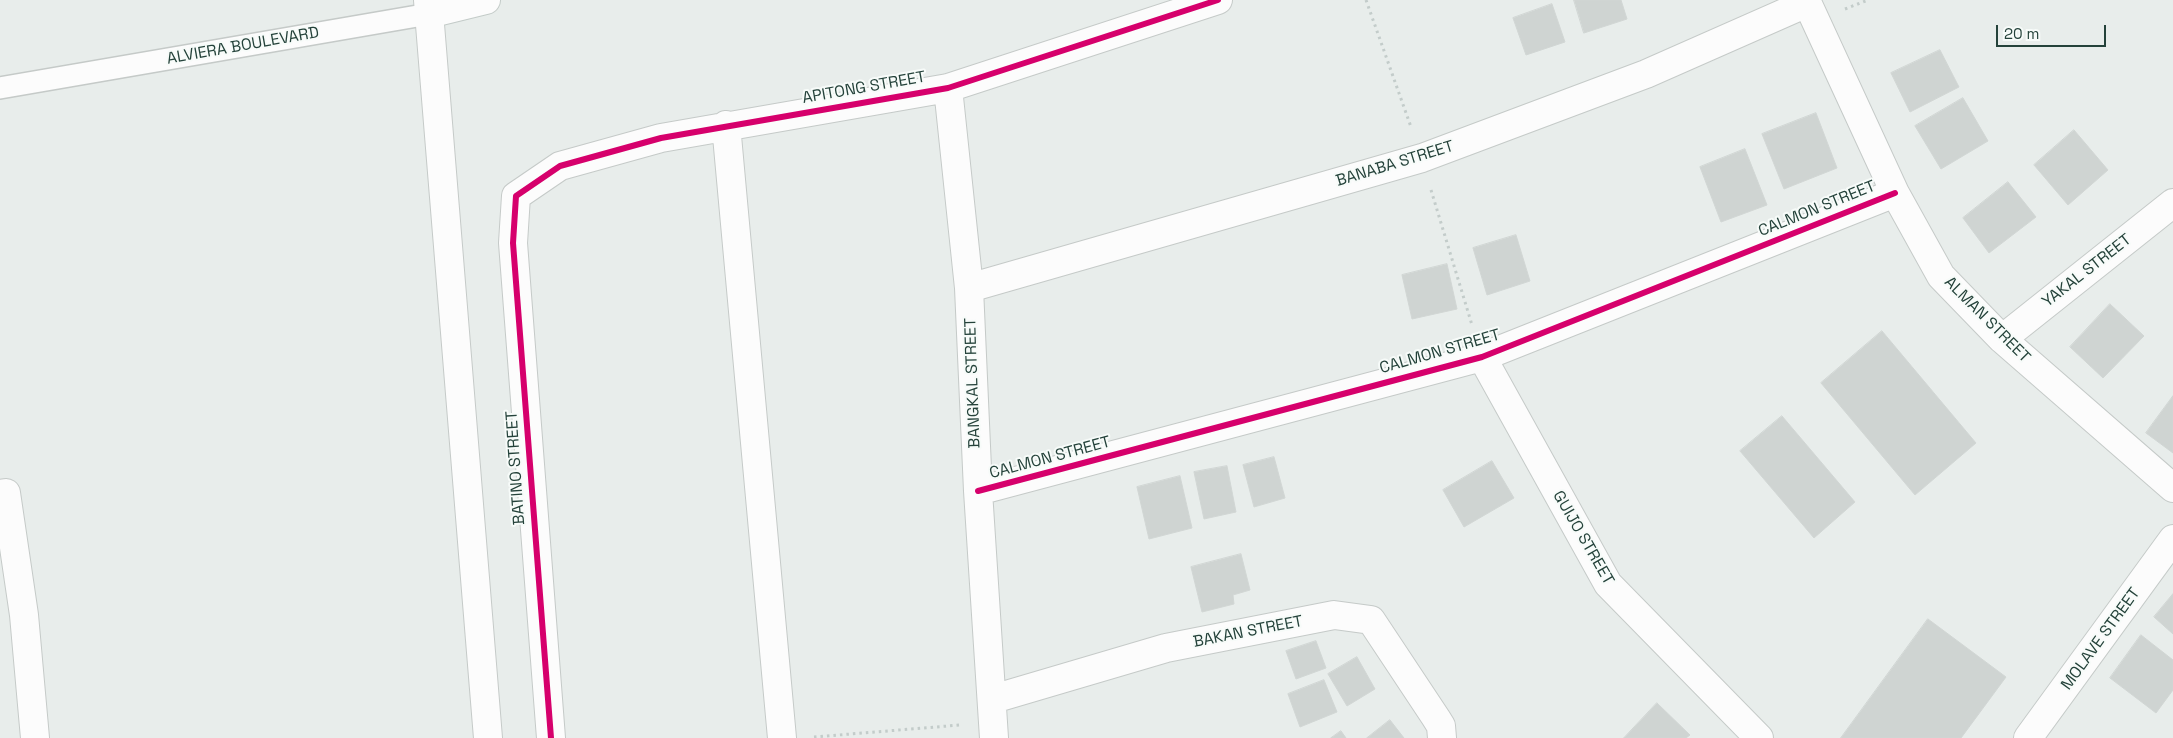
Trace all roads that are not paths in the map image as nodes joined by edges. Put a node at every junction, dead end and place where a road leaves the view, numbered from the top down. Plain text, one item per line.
1 (486, 0) edge
2 (1218, 0) edge
3 (1807, 1) edge
4 (428, 7) edge
5 (0, 88) edge
6 (948, 88) junction
7 (726, 125) junction
8 (1895, 193) junction
9 (516, 196) joint
10 (2173, 202) edge
11 (969, 288) junction
12 (2002, 339) junction
13 (1482, 357) junction
14 (2173, 488) edge
15 (978, 491) junction
16 (0, 494) edge
17 (2173, 539) edge
18 (993, 720) edge
19 (1754, 736) edge
20 (35, 738) edge
21 (488, 738) edge
22 (551, 738) edge
23 (794, 738) edge
24 (1442, 738) edge
25 (2028, 738) edge

1 - 4 street, ALVIERA BOULEVARD
2 - 6 street, APITONG STREET
3 - 8 street, ALMAN STREET
3 - 11 street, BANABA STREET
4 - 5 lane, ALVIERA BOULEVARD
4 - 21 street
6 - 7 street, APITONG STREET
6 - 11 street, BANGKAL STREET
7 - 9 street, APITONG STREET
7 - 23 street
8 - 12 street, ALMAN STREET
8 - 13 street, CALMON STREET
9 - 22 street, BATINO STREET
10 - 12 street, YAKAL STREET
11 - 15 street, BANGKAL STREET
12 - 14 street, ALMAN STREET
13 - 15 street, CALMON STREET
13 - 19 street, GUIJO STREET
15 - 18 street, BANGKAL STREET
16 - 20 street
17 - 25 street, MOLAVE STREET
18 - 24 street, BAKAN STREET

